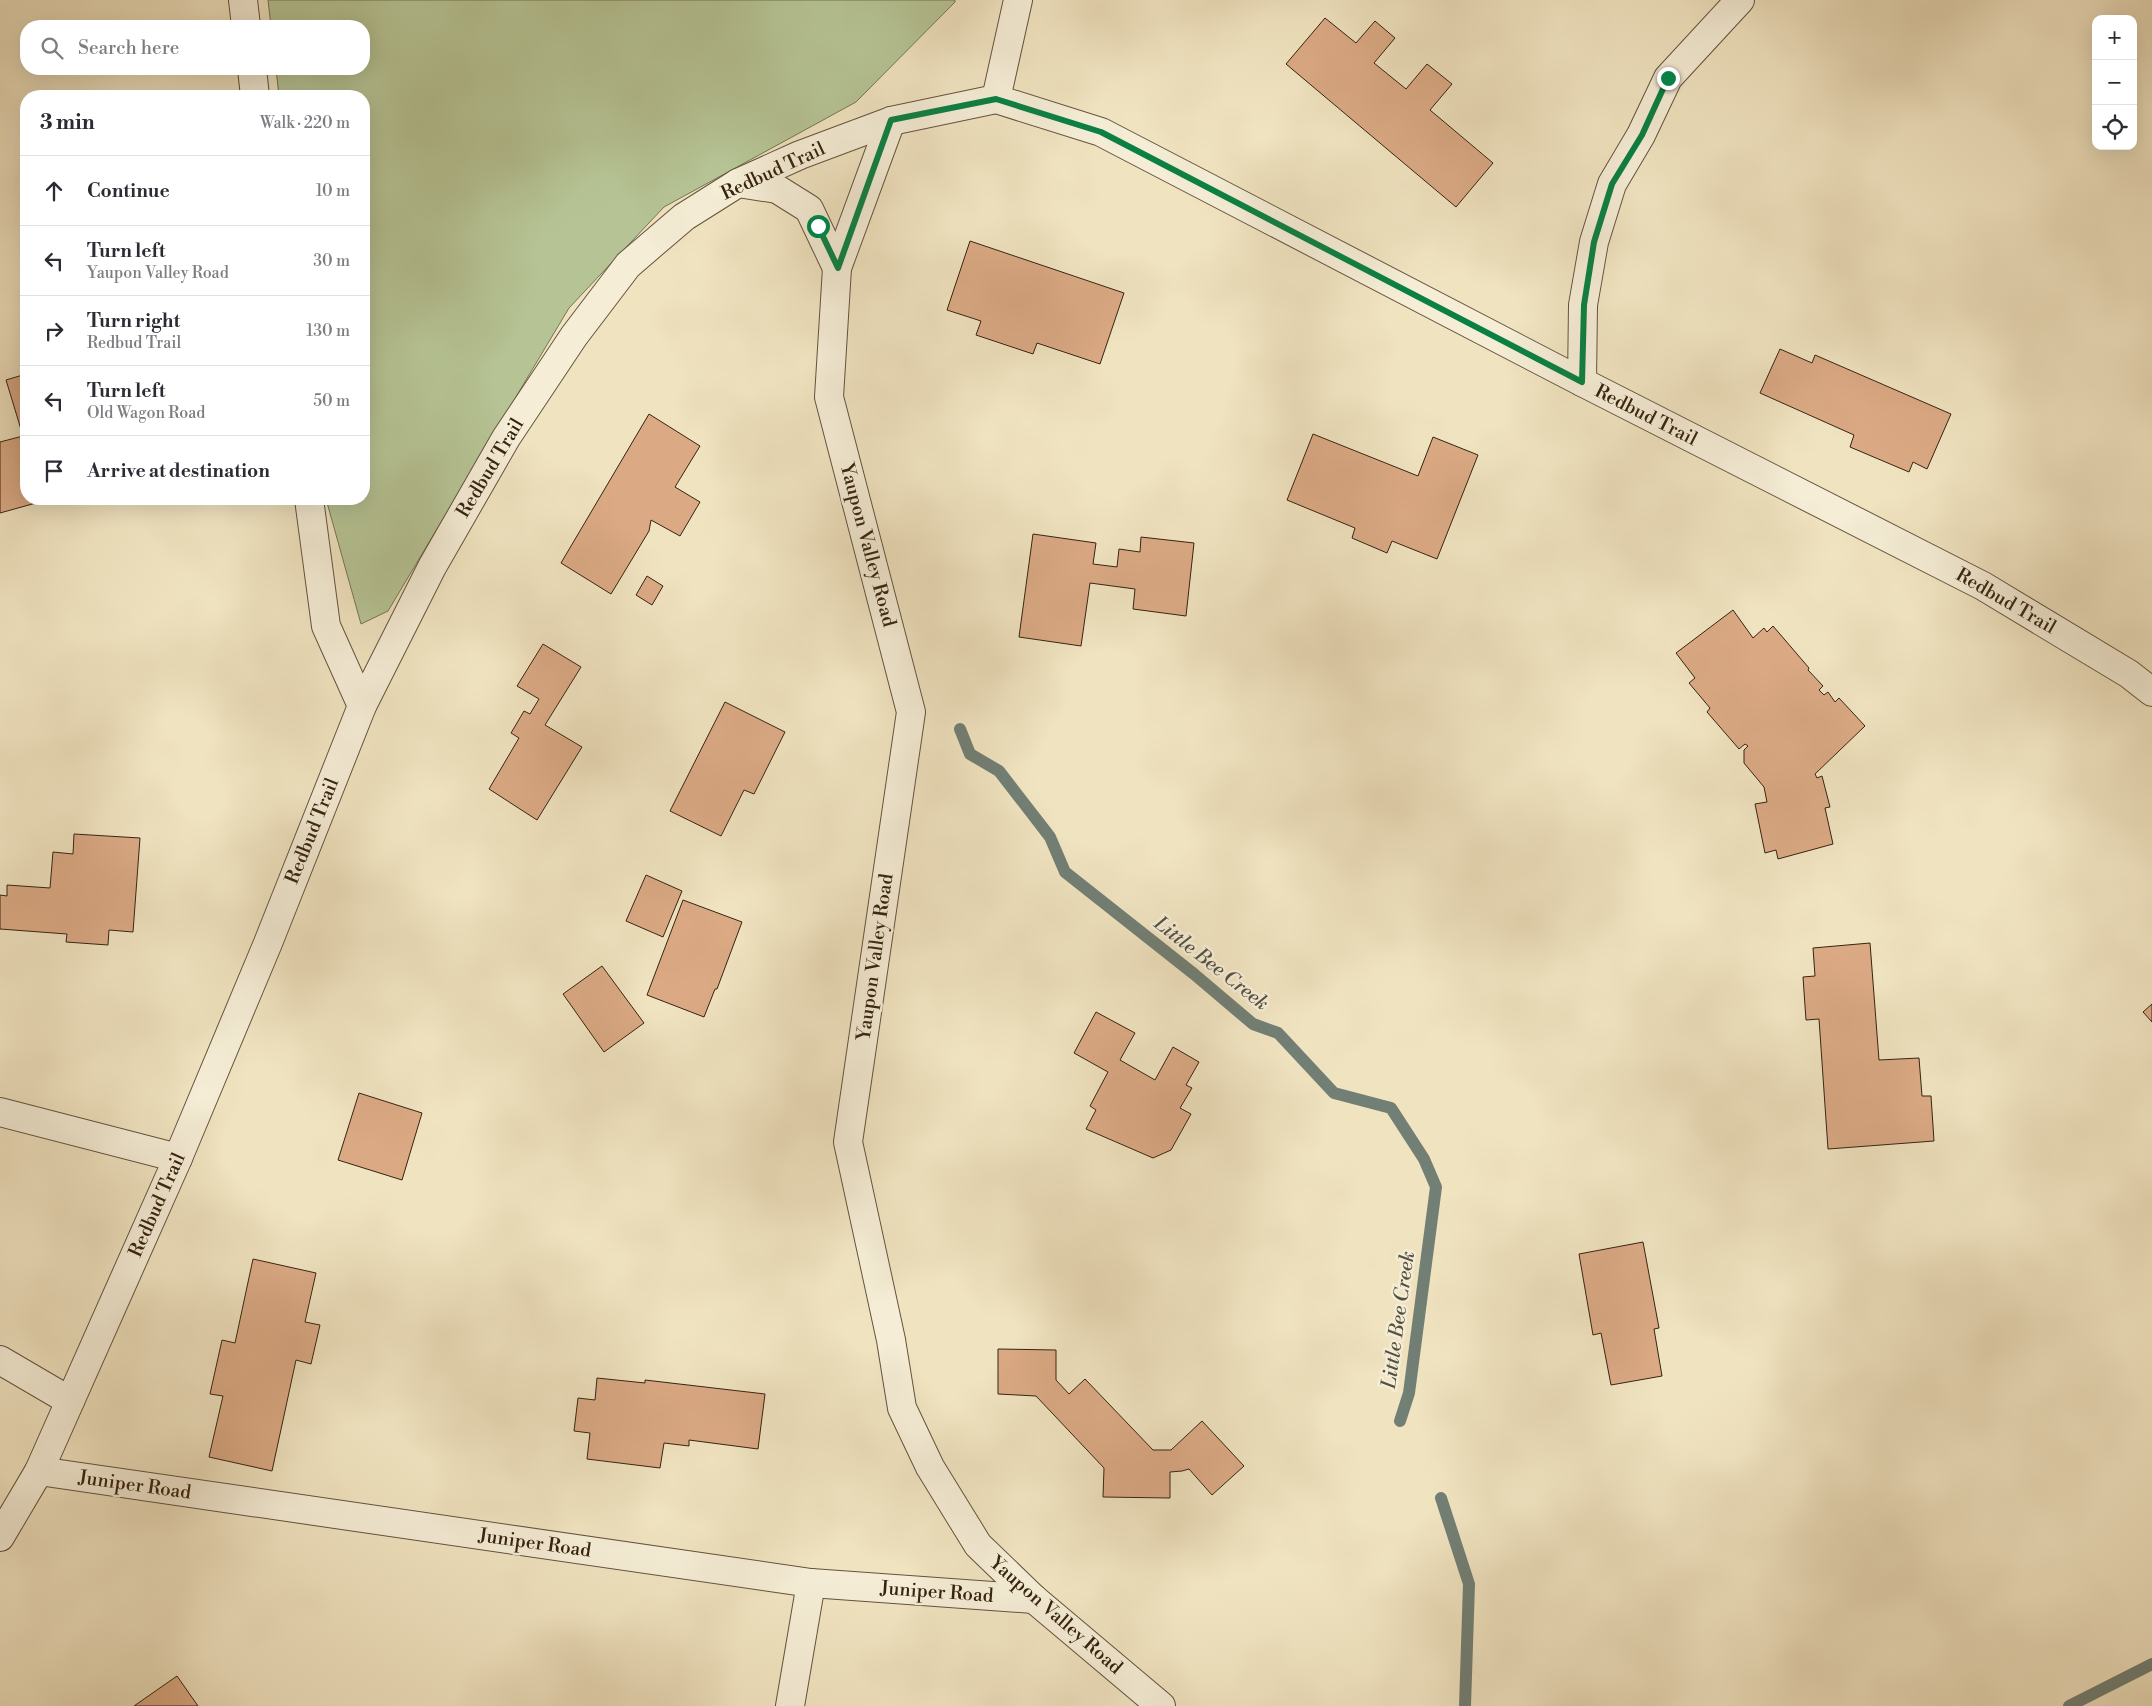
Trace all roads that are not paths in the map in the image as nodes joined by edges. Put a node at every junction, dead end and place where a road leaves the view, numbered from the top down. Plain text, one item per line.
1 (242, 0) edge
2 (1018, 0) edge
3 (1740, 0) edge
4 (245, 20) edge
5 (253, 75) edge
6 (254, 90) edge
7 (996, 99) junction
8 (891, 120) junction
9 (738, 182) junction
10 (838, 268) junction
11 (1582, 382) junction
12 (310, 505) edge
13 (2152, 692) edge
14 (362, 706) junction
15 (0, 1112) edge
16 (178, 1158) junction
17 (0, 1360) edge
18 (70, 1401) junction
19 (39, 1471) junction
20 (0, 1537) edge
21 (811, 1583) junction
22 (1034, 1599) junction
23 (790, 1706) edge
24 (1161, 1706) edge

1 - 4 street
2 - 7 street
3 - 11 street
5 - 6 street
7 - 8 street, Redbud Trail
7 - 11 street, Redbud Trail
8 - 9 street, Redbud Trail
8 - 10 street, Yaupon Valley Road
9 - 10 street
9 - 14 street, Redbud Trail
10 - 22 street, Yaupon Valley Road
11 - 13 street, Redbud Trail
12 - 14 street
14 - 16 street, Redbud Trail
15 - 16 street
16 - 18 street, Redbud Trail
17 - 18 street
18 - 19 street, Redbud Trail
19 - 20 street, Redbud Trail
19 - 21 street, Juniper Road
21 - 22 street, Juniper Road
21 - 23 street
22 - 24 street, Yaupon Valley Road

